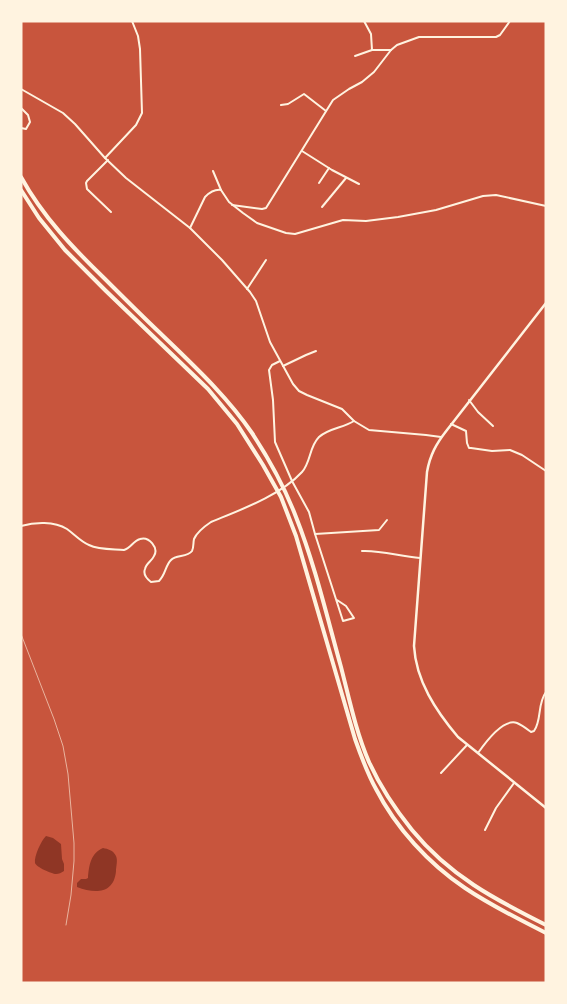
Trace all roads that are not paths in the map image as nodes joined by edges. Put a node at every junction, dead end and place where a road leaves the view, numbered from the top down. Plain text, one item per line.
1 (132, 21) edge
2 (364, 21) edge
3 (510, 21) edge
4 (372, 50) junction
5 (391, 50) junction
6 (355, 56) dead end
7 (21, 89) edge
8 (281, 105) dead end
9 (21, 108) edge
10 (326, 111) junction
11 (21, 128) edge
12 (302, 151) junction
13 (106, 159) junction
14 (329, 168) junction
15 (213, 171) dead end
16 (21, 177) edge
17 (346, 177) junction
18 (318, 183) dead end
19 (359, 184) dead end
20 (21, 190) edge
21 (221, 190) junction
22 (232, 204) junction
23 (546, 206) edge
24 (322, 207) dead end
25 (112, 212) dead end
26 (190, 228) junction
27 (266, 260) dead end
28 (247, 289) junction
29 (546, 303) edge
30 (316, 351) dead end
31 (280, 361) junction
32 (283, 366) junction
33 (469, 400) junction
34 (354, 421) junction
35 (451, 424) junction
36 (493, 426) dead end
37 (441, 438) junction
38 (546, 471) edge
39 (292, 481) junction
40 (386, 520) dead end
41 (21, 526) edge
42 (315, 534) junction
43 (362, 551) dead end
44 (420, 558) junction
45 (337, 600) junction
46 (546, 692) edge
47 (468, 745) junction
48 (478, 753) junction
49 (441, 773) dead end
50 (514, 783) junction
51 (546, 808) edge
52 (485, 830) dead end
53 (546, 925) edge
54 (546, 933) edge

1 - 13 street
2 - 4 street
3 - 5 street
4 - 5 street
4 - 6 street
5 - 10 street
7 - 13 street
8 - 10 street
9 - 11 street
10 - 12 street
12 - 14 street
12 - 22 street
13 - 25 street
13 - 26 street
14 - 17 street
14 - 18 street
15 - 21 street
16 - 53 highway
17 - 19 street
17 - 24 street
20 - 54 highway
21 - 22 street
21 - 26 street
22 - 23 street
26 - 28 street
27 - 28 street
28 - 31 street
29 - 33 street
30 - 32 street
31 - 32 street
31 - 39 street
32 - 34 street
33 - 35 street
33 - 36 street
34 - 37 street
34 - 39 street
35 - 37 street
35 - 38 street
37 - 44 street
39 - 41 street
39 - 42 street
40 - 42 street
42 - 45 street
43 - 44 street
44 - 47 street
45 - 45 street
46 - 48 street
47 - 48 street
47 - 49 street
48 - 50 street
50 - 51 street
50 - 52 street

